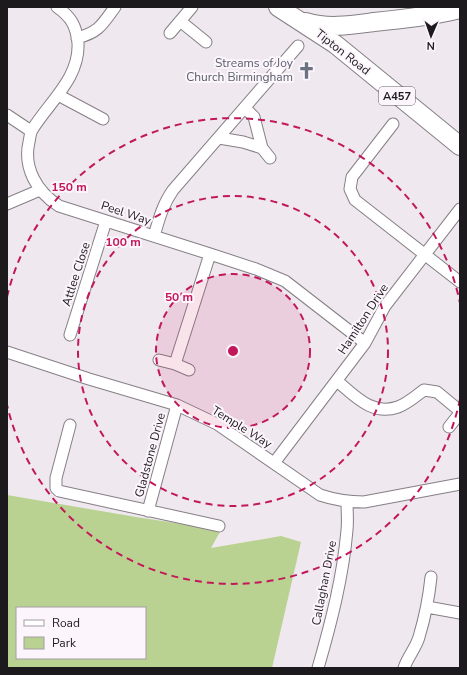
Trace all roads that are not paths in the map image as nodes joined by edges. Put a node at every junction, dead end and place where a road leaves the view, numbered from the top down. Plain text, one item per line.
1 (58, 7) edge
2 (116, 7) edge
3 (192, 7) edge
4 (278, 7) edge
5 (452, 11) edge
6 (296, 13) edge
7 (384, 21) junction
8 (180, 22) junction
9 (341, 26) junction
10 (170, 33) dead end
11 (77, 38) junction
12 (206, 42) dead end
13 (335, 44) junction
14 (298, 46) dead end
15 (58, 94) junction
16 (245, 108) junction
17 (7, 115) edge
18 (103, 119) dead end
19 (393, 124) dead end
20 (31, 131) junction
21 (219, 138) junction
22 (460, 146) edge
23 (262, 148) junction
24 (270, 158) dead end
25 (40, 190) junction
26 (7, 204) edge
27 (460, 210) edge
28 (106, 221) junction
29 (154, 236) junction
30 (210, 254) junction
31 (425, 254) junction
32 (460, 282) edge
33 (70, 335) dead end
34 (365, 343) junction
35 (7, 352) edge
36 (158, 360) dead end
37 (175, 364) junction
38 (189, 370) dead end
39 (337, 381) junction
40 (177, 405) junction
41 (460, 412) edge
42 (70, 425) dead end
43 (449, 427) dead end
44 (274, 463) junction
45 (460, 484) edge
46 (348, 502) junction
47 (148, 511) junction
48 (219, 526) dead end
49 (431, 577) dead end
50 (427, 607) junction
51 (460, 613) edge
52 (318, 668) edge
53 (404, 668) edge

1 - 11 street, Peel Way
2 - 11 street
3 - 8 street
4 - 6 main road, A457
5 - 7 main road
6 - 7 main road
6 - 9 main road
6 - 13 main road, Tipton Road / A457
7 - 9 main road
8 - 10 street
8 - 12 street
9 - 13 main road
11 - 15 street, Peel Way
13 - 22 main road, Tipton Road / A457
14 - 16 street
15 - 18 street
15 - 20 street, Peel Way
16 - 21 street
16 - 23 street
17 - 20 street
19 - 31 street
20 - 25 street, Peel Way
21 - 23 street
21 - 29 street
23 - 24 street
25 - 26 street
25 - 28 street, Peel Way
27 - 31 street, Hamilton Drive
28 - 29 street, Peel Way
28 - 33 street, Attlee Close
29 - 30 street, Peel Way
30 - 34 street, Peel Way
30 - 37 street
31 - 32 street
31 - 34 street, Hamilton Drive
34 - 39 street, Hamilton Drive
35 - 40 street, Temple Way
36 - 37 street
37 - 38 street
39 - 41 street
39 - 44 street, Hamilton Drive
40 - 44 street, Temple Way
40 - 47 street, Gladstone Drive
41 - 43 street
42 - 47 street, Gladstone Drive
44 - 46 street, Temple Way
45 - 46 street, Temple Way
46 - 52 street, Callaghan Drive
47 - 48 street, Gladstone Drive
49 - 50 street
50 - 51 street
50 - 53 street

